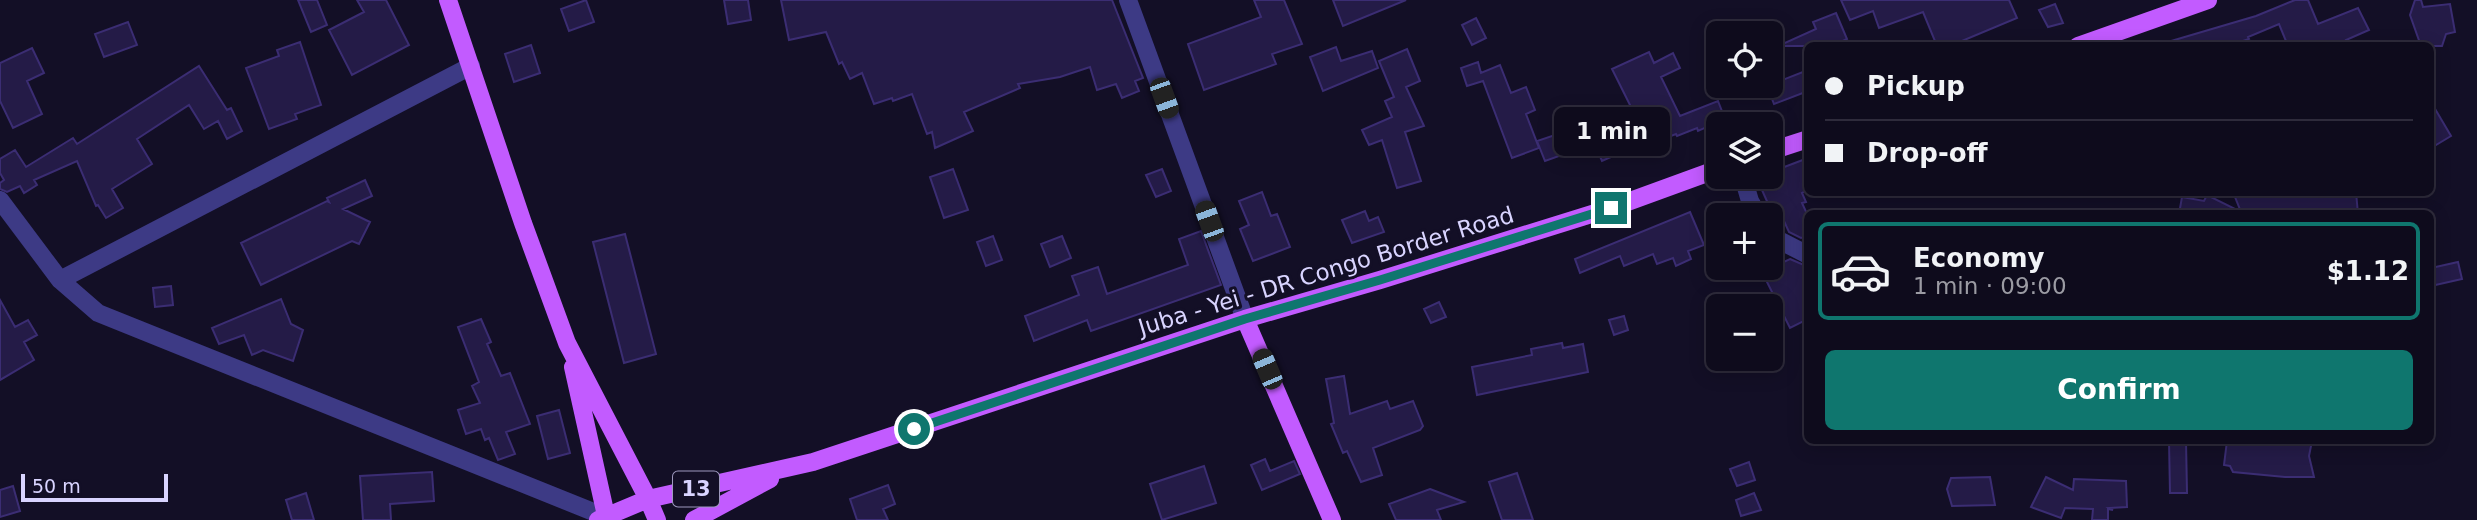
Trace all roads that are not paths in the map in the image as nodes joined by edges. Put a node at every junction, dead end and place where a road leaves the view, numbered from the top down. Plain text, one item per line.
1 (448, 0) edge
2 (1128, 0) edge
3 (2208, 0) edge
4 (2089, 42) edge
5 (471, 66) junction
6 (1804, 140) edge
7 (1783, 147) edge
8 (1706, 173) edge
9 (0, 200) edge
10 (1783, 242) edge
11 (1804, 254) edge
12 (60, 280) junction
13 (1245, 319) junction
14 (567, 343) junction
15 (788, 469) junction
16 (648, 499) junction
17 (603, 519) edge
18 (657, 520) edge
19 (694, 520) edge
20 (1332, 520) edge

1 - 5 main road
2 - 13 street
3 - 4 main road
5 - 12 street
5 - 14 main road
6 - 7 main road
8 - 13 main road, Juba - Yei - DR Congo Border Road / 13
9 - 12 street
10 - 11 street
12 - 17 street
13 - 15 main road, Juba - Yei - DR Congo Border Road / 13
13 - 20 main road
14 - 16 main road
14 - 17 main road
15 - 16 main road, Juba - Yei - DR Congo Border Road / 13
15 - 19 main road, Juba - Yei - DR Congo Border Road / 13
16 - 17 main road, Juba - Yei - DR Congo Border Road / 13
16 - 18 main road

